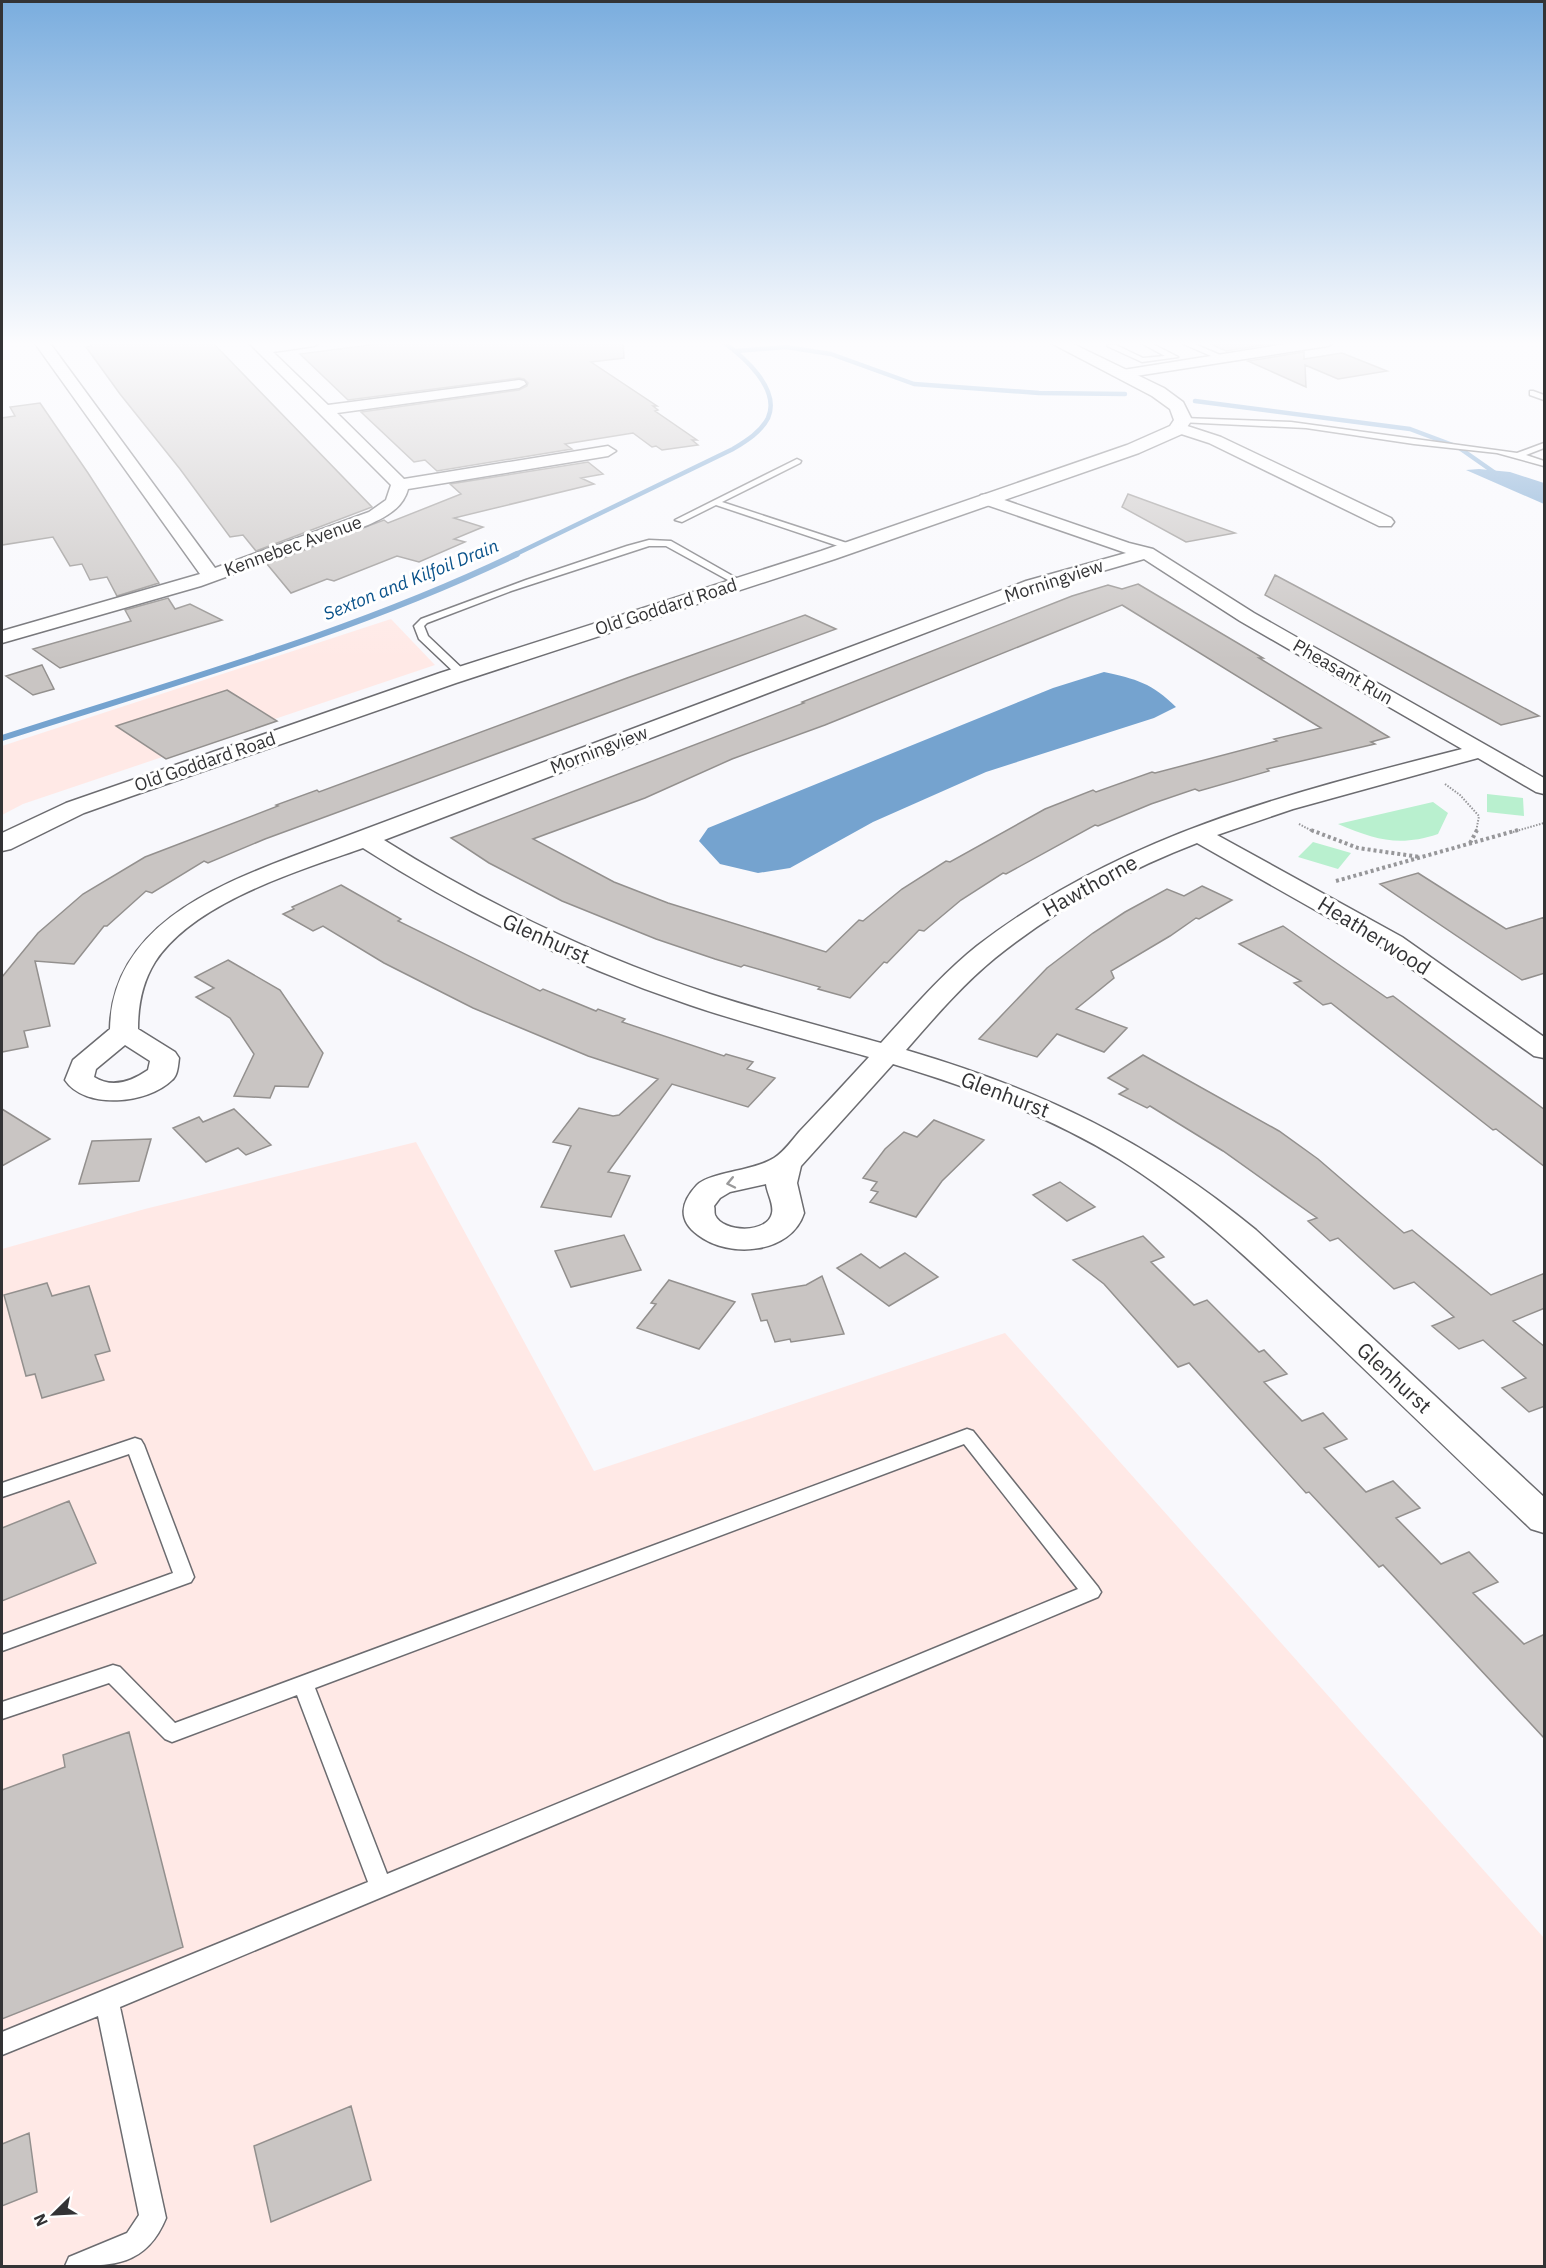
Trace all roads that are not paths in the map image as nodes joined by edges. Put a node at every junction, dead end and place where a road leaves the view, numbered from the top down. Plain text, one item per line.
1 (118, 448) edge
2 (364, 448) edge
3 (1135, 448) edge
4 (1231, 448) edge
5 (1464, 448) edge
6 (1538, 448) edge
7 (608, 451) dead end
8 (1520, 455) junction
9 (797, 461) dead end
10 (1545, 464) edge
11 (400, 485) junction
12 (1009, 491) junction
13 (987, 499) junction
14 (715, 502) junction
15 (1078, 514) junction
16 (679, 520) dead end
17 (1385, 522) dead end
18 (1056, 523) junction
19 (850, 547) junction
20 (1146, 552) junction
21 (211, 576) junction
22 (740, 583) junction
23 (2, 637) edge
24 (462, 674) junction
25 (1480, 751) junction
26 (1545, 787) edge
27 (1197, 833) junction
28 (365, 839) junction
29 (2, 843) edge
30 (124, 1032) dead end
31 (1545, 1050) edge
32 (887, 1054) junction
33 (786, 1164) dead end
34 (2, 1490) edge
35 (1545, 1520) edge
36 (2, 1643) edge
37 (303, 1684) junction
38 (2, 1710) edge
39 (381, 1887) junction
40 (107, 2001) junction
41 (2, 2043) edge
42 (78, 2266) edge

1 - 21 street
2 - 11 street
3 - 12 street, Old Goddard Road
4 - 17 street
5 - 8 lane
6 - 8 lane
7 - 11 street
8 - 10 lane
9 - 14 lane
11 - 21 street, Kennebec Avenue
12 - 13 street, Old Goddard Road
12 - 15 street, Pheasant Run
13 - 18 street, Pheasant Run
13 - 19 street, Old Goddard Road
14 - 16 lane
14 - 19 lane
15 - 18 street
15 - 20 street, Pheasant Run
18 - 20 street, Pheasant Run
19 - 22 street, Old Goddard Road
20 - 25 street, Pheasant Run
20 - 28 street, Morningview
21 - 23 street, Kennebec Avenue
22 - 24 street, Old Goddard Road
22 - 24 lane
24 - 29 street, Old Goddard Road
25 - 26 street, Pheasant Run
25 - 27 street, Hawthorne
27 - 31 street, Heatherwood
27 - 32 street, Hawthorne
28 - 30 street, Morningview
28 - 32 street, Glenhurst
32 - 33 street, Hawthorne
32 - 35 street, Glenhurst
34 - 36 lane
37 - 38 lane
37 - 39 lane
37 - 39 lane
39 - 40 lane
40 - 41 lane
40 - 42 lane

